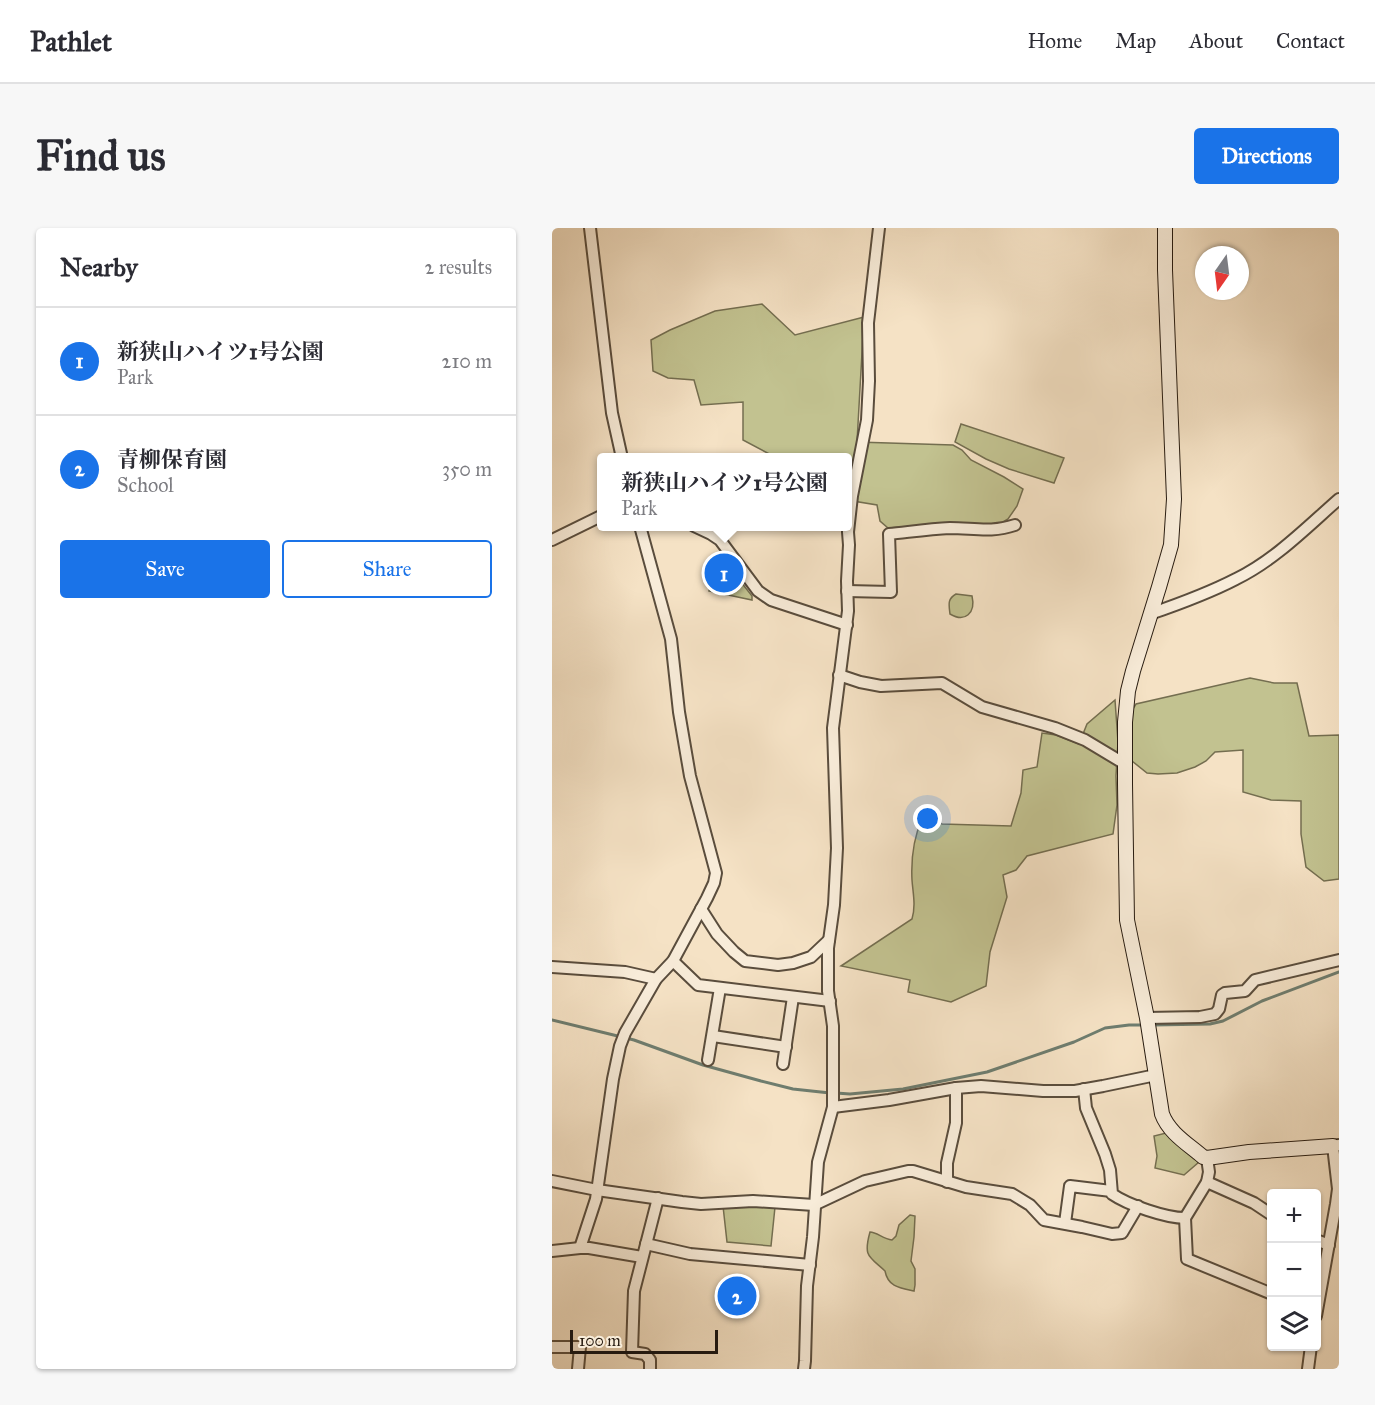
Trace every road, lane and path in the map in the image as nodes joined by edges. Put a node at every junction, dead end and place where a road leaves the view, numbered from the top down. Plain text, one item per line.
1 (590, 228) edge
2 (879, 228) edge
3 (1165, 228) edge
4 (621, 453) edge
5 (852, 496) edge
6 (1339, 499) edge
7 (597, 518) edge
8 (1015, 525) dead end
9 (641, 531) edge
10 (705, 531) edge
11 (848, 531) edge
12 (552, 540) edge
13 (847, 591) junction
14 (1150, 614) junction
15 (847, 625) junction
16 (839, 675) junction
17 (1125, 764) junction
18 (701, 909) junction
19 (829, 940) junction
20 (1339, 960) edge
21 (672, 961) junction
22 (552, 967) edge
23 (656, 979) junction
24 (720, 988) junction
25 (793, 997) junction
26 (830, 1001) junction
27 (1148, 1024) junction
28 (713, 1036) junction
29 (786, 1047) junction
30 (708, 1060) dead end
31 (783, 1064) dead end
32 (1156, 1075) junction
33 (956, 1088) junction
34 (1084, 1089) junction
35 (833, 1100) junction
36 (1336, 1145) edge
37 (1207, 1158) junction
38 (552, 1181) edge
39 (947, 1182) junction
40 (1207, 1182) junction
41 (1338, 1189) edge
42 (597, 1190) junction
43 (1111, 1191) junction
44 (658, 1198) junction
45 (814, 1205) junction
46 (1138, 1206) junction
47 (1267, 1212) edge
48 (1185, 1218) junction
49 (1065, 1223) junction
50 (1321, 1242) edge
51 (646, 1244) junction
52 (1329, 1245) junction
53 (580, 1248) junction
54 (552, 1251) edge
55 (642, 1257) junction
56 (810, 1265) junction
57 (1267, 1292) edge
58 (1320, 1297) edge
59 (552, 1347) edge
60 (1310, 1351) edge
61 (578, 1369) edge
62 (650, 1369) edge
63 (804, 1369) edge
64 (1308, 1369) edge

1 - 4 street
2 - 5 street
3 - 14 street
6 - 14 street
7 - 12 street
8 - 13 street
9 - 18 street
10 - 15 street
11 - 13 street
13 - 15 street
14 - 17 street
15 - 16 street
16 - 17 street
16 - 19 street
17 - 27 street
18 - 19 street
18 - 21 street
19 - 26 street
20 - 27 street
21 - 23 street
21 - 24 street
22 - 23 street
23 - 42 street
24 - 25 street
24 - 28 street
25 - 26 street
25 - 29 street
26 - 35 street
27 - 32 street
28 - 29 street
28 - 30 street
29 - 31 street
32 - 34 street
32 - 37 street
33 - 34 street
33 - 35 street
33 - 39 street
34 - 43 street
35 - 45 street
36 - 37 street
36 - 41 street
37 - 40 street
38 - 42 street
39 - 45 street
39 - 49 street
40 - 47 street
40 - 48 street
41 - 52 street
42 - 44 street
42 - 53 street
43 - 46 street
43 - 49 street
44 - 45 street
44 - 51 street
45 - 56 street
46 - 48 street
46 - 49 street
48 - 57 street
50 - 52 street
51 - 55 street
51 - 56 street
52 - 58 street
53 - 54 street
53 - 55 street
55 - 62 street
56 - 63 street
59 - 61 street
60 - 64 street

